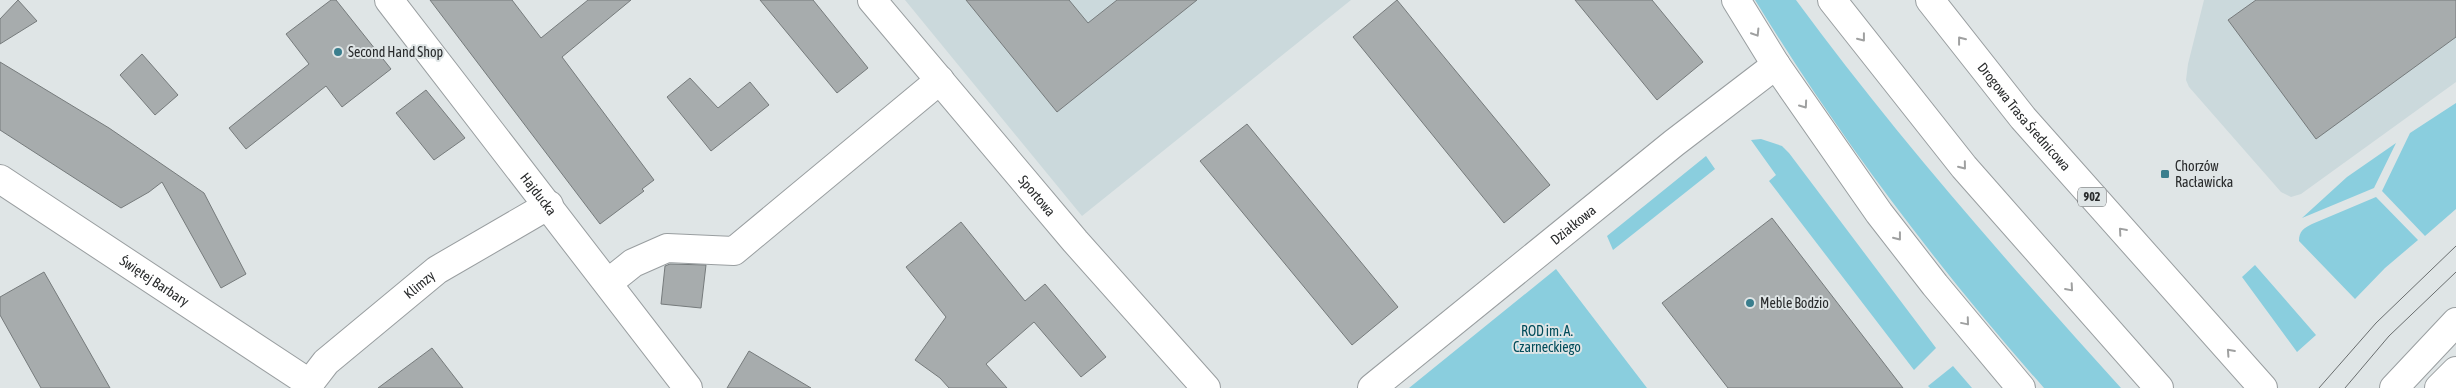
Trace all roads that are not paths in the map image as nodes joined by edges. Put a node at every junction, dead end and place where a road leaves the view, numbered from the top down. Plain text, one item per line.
1 (389, 0) edge
2 (872, 0) edge
3 (1736, 0) edge
4 (1832, 0) edge
5 (1930, 0) edge
6 (1776, 65) junction
7 (940, 80) junction
8 (0, 178) edge
9 (549, 205) junction
10 (608, 283) junction
11 (2456, 322) edge
12 (308, 386) edge
13 (688, 388) edge
14 (1206, 388) edge
15 (1372, 388) edge
16 (2021, 388) edge
17 (2159, 388) edge
18 (2263, 388) edge
19 (2394, 388) edge

1 - 9 street, Hajducka
2 - 7 street, Sportowa
3 -> 6 street
4 -> 17 street
18 -> 5 street, Drogowa Trasa Średnicowa / 902
6 - 15 street, Działkowa
6 -> 16 street
7 - 10 street
7 - 14 street, Sportowa
8 - 12 street, Świętej Barbary
9 - 10 street, Hajducka
9 - 12 street, Klimzy
10 - 13 street, Hajducka
11 - 19 street

